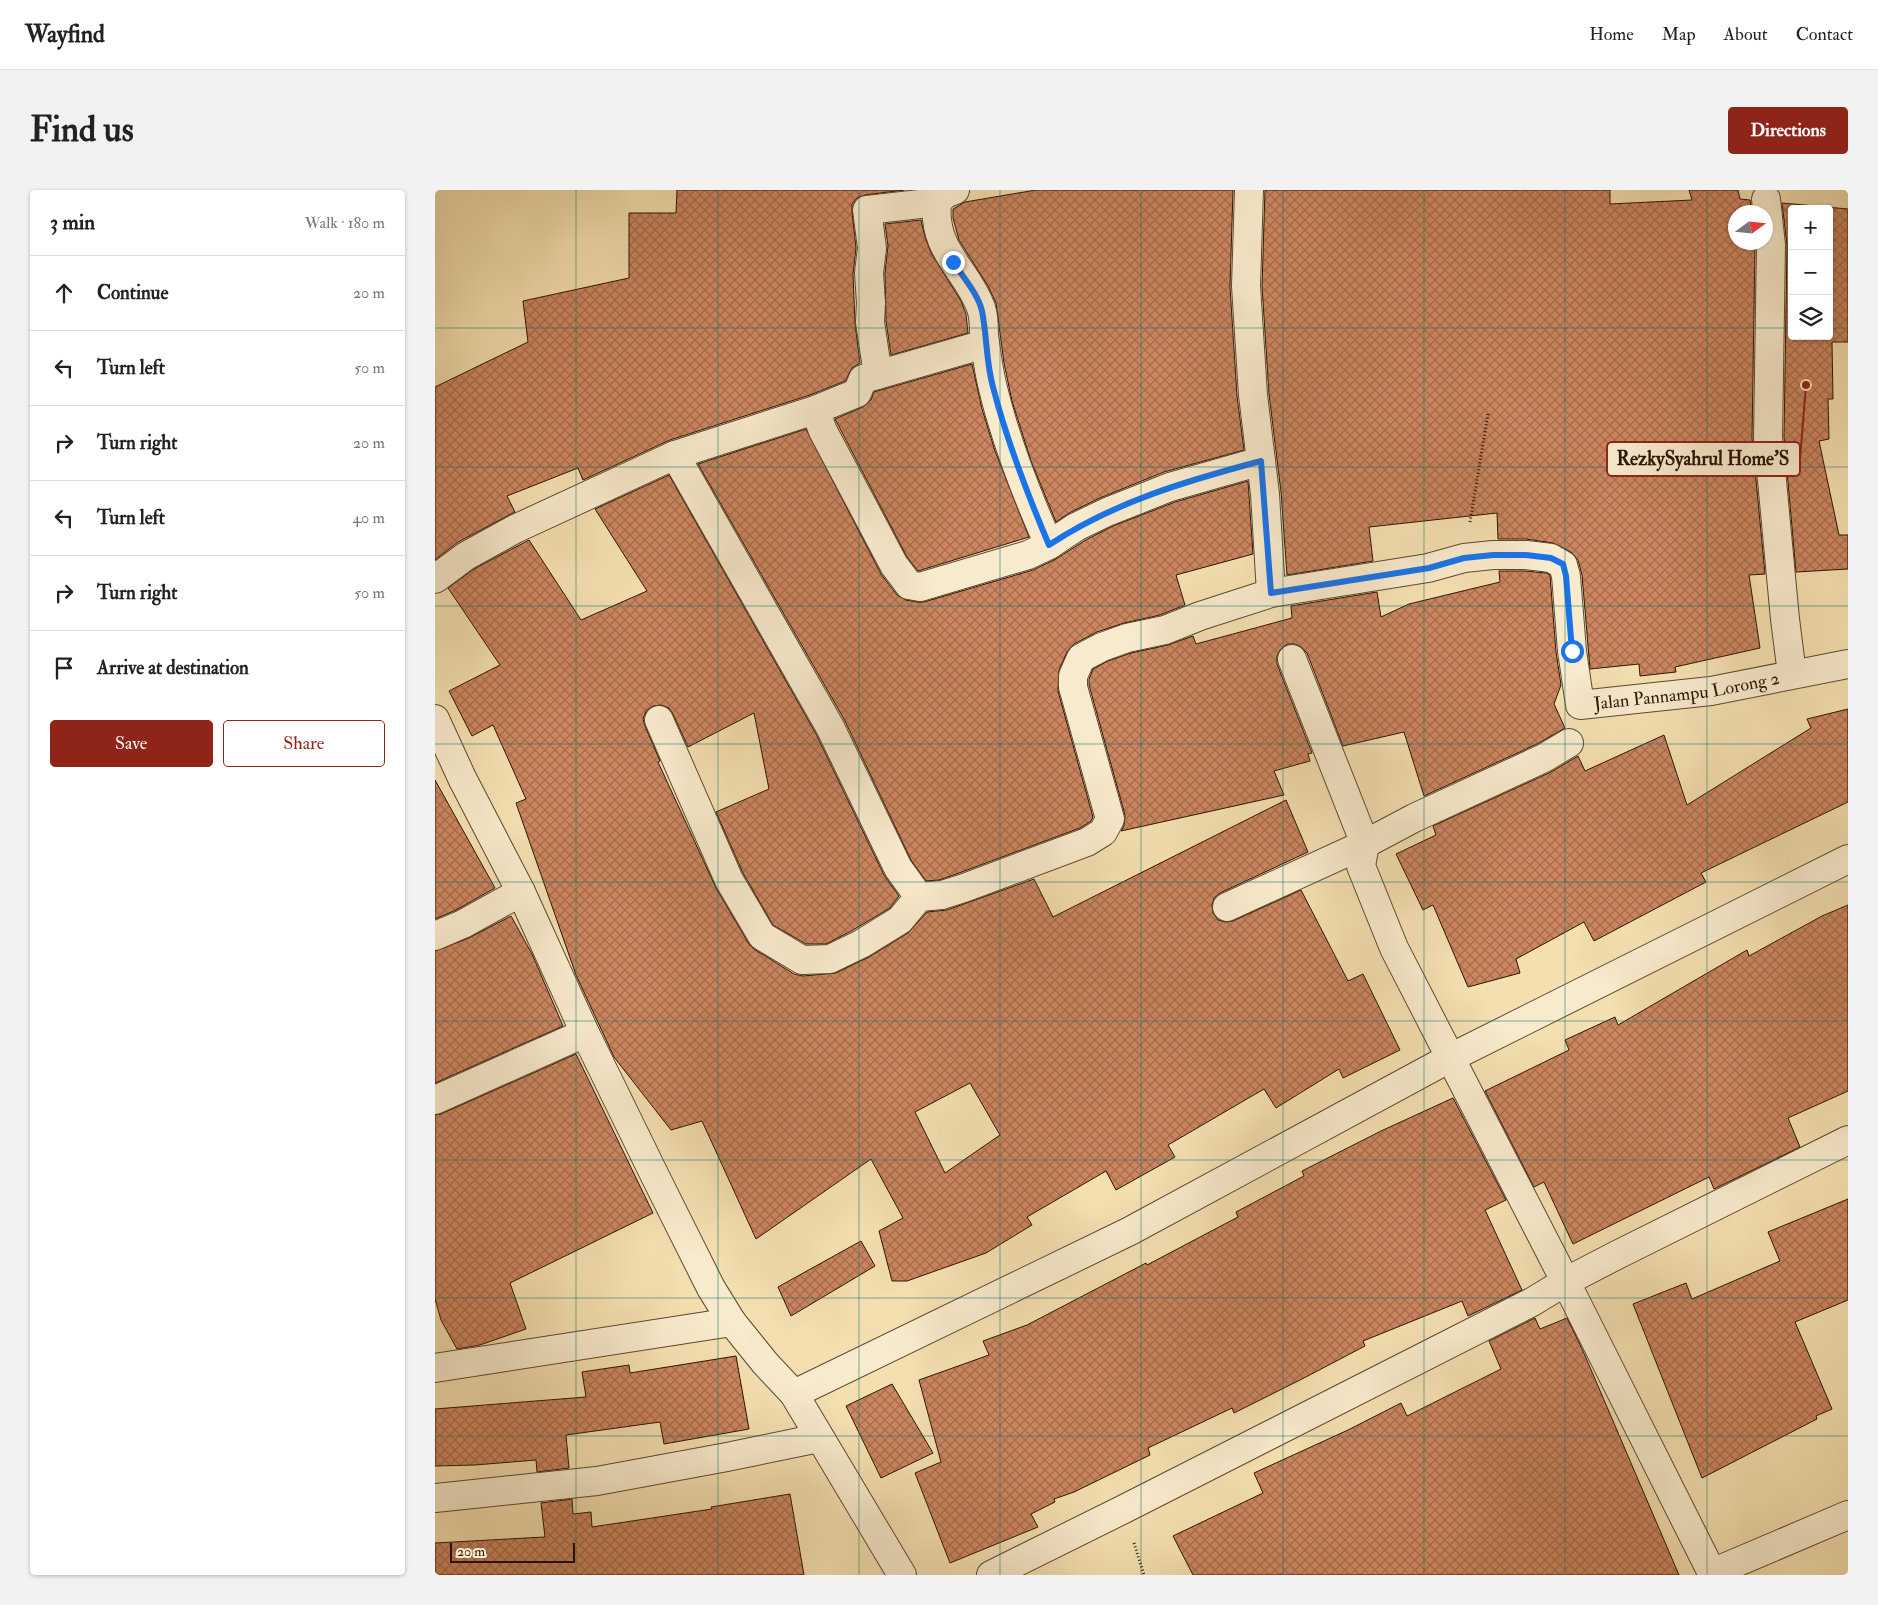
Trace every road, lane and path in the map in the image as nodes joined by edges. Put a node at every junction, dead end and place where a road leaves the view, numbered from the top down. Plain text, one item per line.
1 (1249, 190) edge
2 (946, 196) edge
3 (1766, 199) dead end
4 (985, 344) junction
5 (877, 376) junction
6 (815, 410) junction
7 (1489, 414) dead end
8 (675, 455) junction
9 (1261, 461) junction
10 (1049, 545) junction
11 (1464, 558) junction
12 (435, 579) edge
13 (1271, 593) junction
14 (1292, 659) dead end
15 (1848, 664) edge
16 (1792, 674) junction
17 (435, 718) edge
18 (659, 720) dead end
19 (1569, 743) dead end
20 (1365, 844) junction
21 (1848, 859) edge
22 (521, 892) junction
23 (919, 897) junction
24 (1227, 907) dead end
25 (435, 936) edge
26 (585, 1032) junction
27 (1450, 1058) junction
28 (435, 1100) edge
29 (1848, 1140) edge
30 (1565, 1282) junction
31 (732, 1322) junction
32 (435, 1368) edge
33 (794, 1394) junction
34 (819, 1438) junction
35 (435, 1498) edge
36 (1848, 1515) edge
37 (1712, 1574) edge
38 (902, 1575) edge
39 (991, 1575) edge

1 - 9 street
2 - 4 street
2 - 5 street
3 - 16 street, Jalan Pannampu Lorong 2
4 - 5 street
4 - 10 street
5 - 6 street
6 - 8 street
6 - 10 street
7 - 11 path
8 - 12 street
8 - 23 street
9 - 10 street
9 - 13 street
11 - 13 street
11 - 16 street, Jalan Pannampu Lorong 2
13 - 23 street
14 - 20 street
15 - 16 street, Jalan Pannampu Lorong 2
17 - 22 street
18 - 23 street
19 - 20 street
20 - 24 street
20 - 27 street
21 - 27 street
22 - 25 street
22 - 26 street
26 - 28 street
26 - 31 street
27 - 30 street
27 - 33 street
29 - 30 street
30 - 37 street
30 - 39 street
31 - 32 street
31 - 33 street
33 - 34 street
34 - 35 street
34 - 38 street
36 - 37 street

